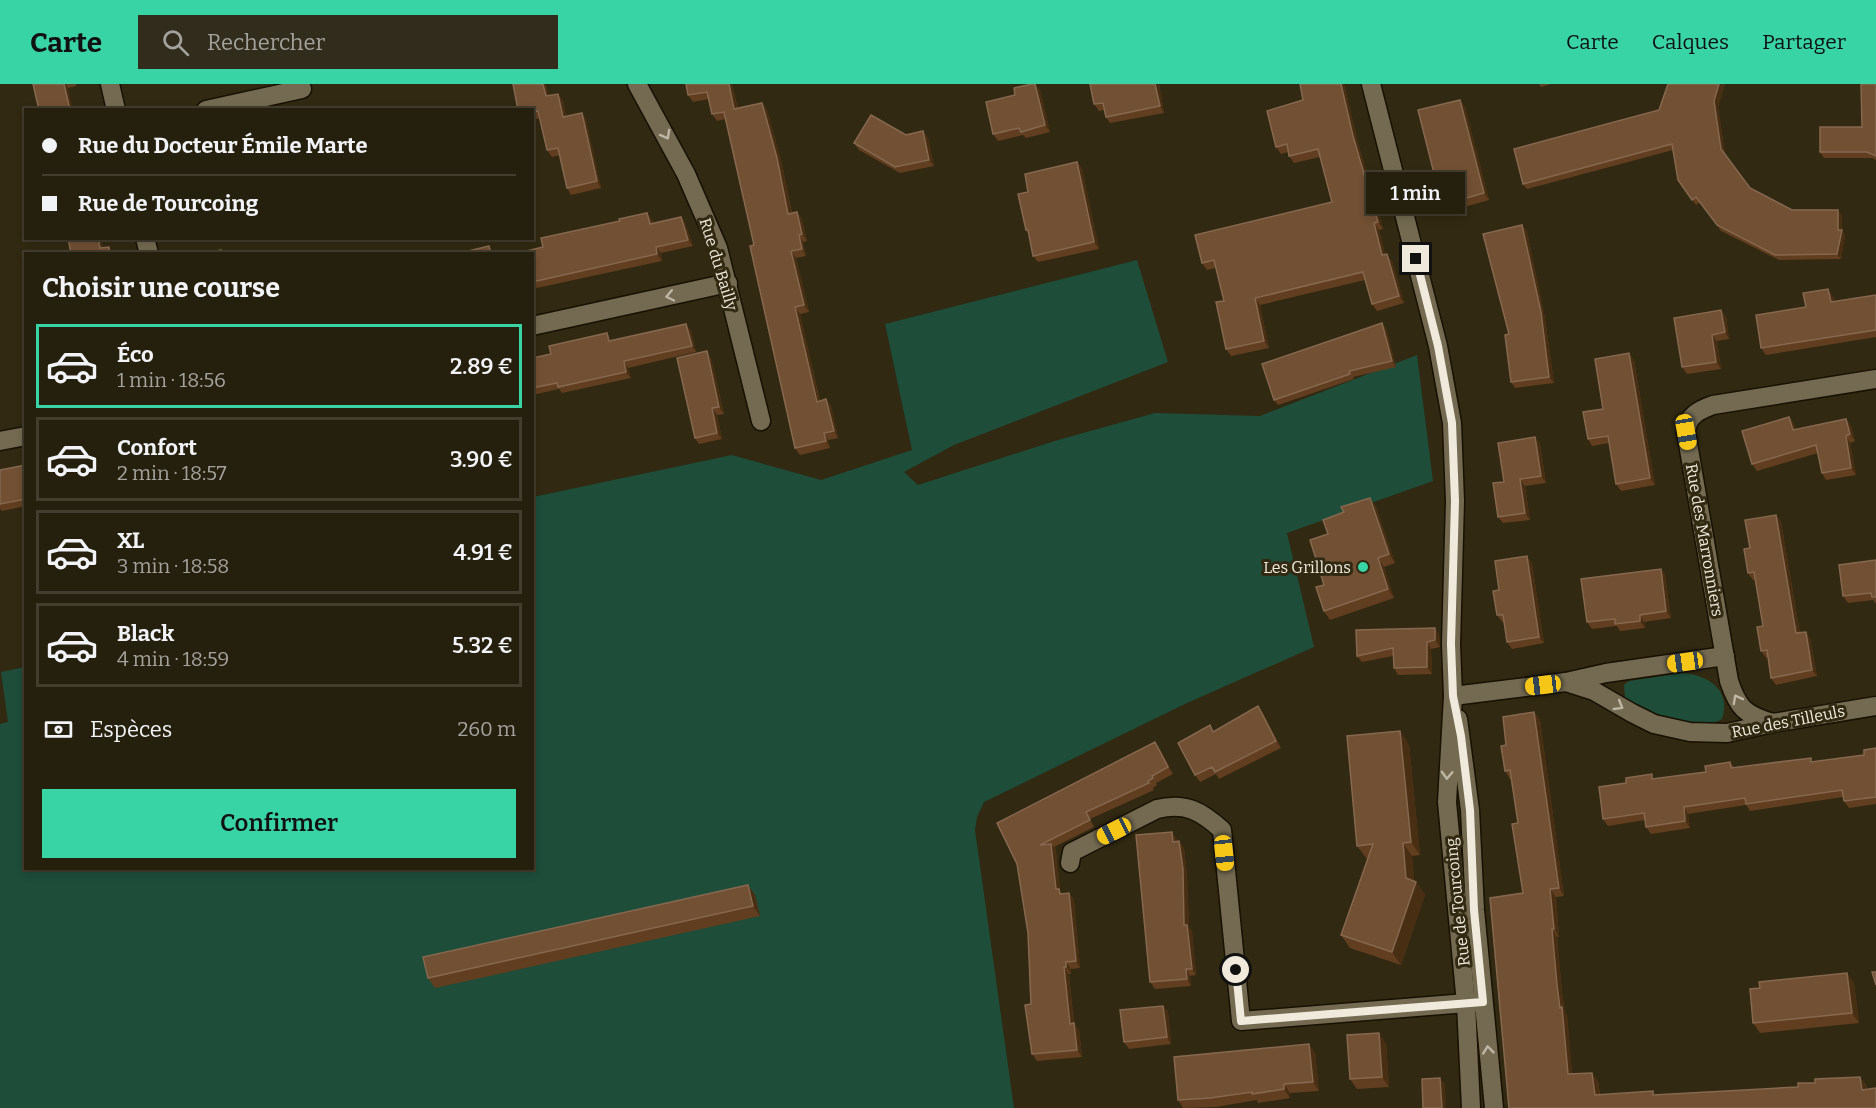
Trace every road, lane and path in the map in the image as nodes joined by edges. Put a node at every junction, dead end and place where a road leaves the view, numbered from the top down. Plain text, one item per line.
1 (110, 84) edge
2 (637, 84) edge
3 (1371, 84) edge
4 (302, 89) dead end
5 (116, 108) edge
6 (215, 108) edge
7 (728, 283) junction
8 (534, 326) edge
9 (1876, 379) edge
10 (761, 421) dead end
11 (24, 436) edge
12 (0, 441) edge
13 (1725, 656) junction
14 (1566, 682) junction
15 (1453, 696) junction
16 (1876, 706) edge
17 (1773, 723) junction
18 (1070, 863) dead end
19 (1475, 1003) junction
20 (1471, 1108) edge
21 (1494, 1108) edge

1 - 5 street
2 -> 7 street, Rue du Bailly
3 - 15 street, Rue de Tourcoing
4 - 6 street
7 -> 8 street
7 - 10 street, Rue du Bailly
9 - 13 street, Rue des Marronniers
11 - 12 street
13 - 14 street, Rue des Tilleuls
17 -> 13 street, Rue des Marronniers
14 - 15 street, Rue des Tilleuls
14 -> 17 street, Rue des Tilleuls
15 - 19 street, Rue de Tourcoing
16 - 17 street, Rue des Tilleuls
18 - 19 street
19 - 20 street, Rue de Tourcoing
21 -> 19 street, Rue de Tourcoing

